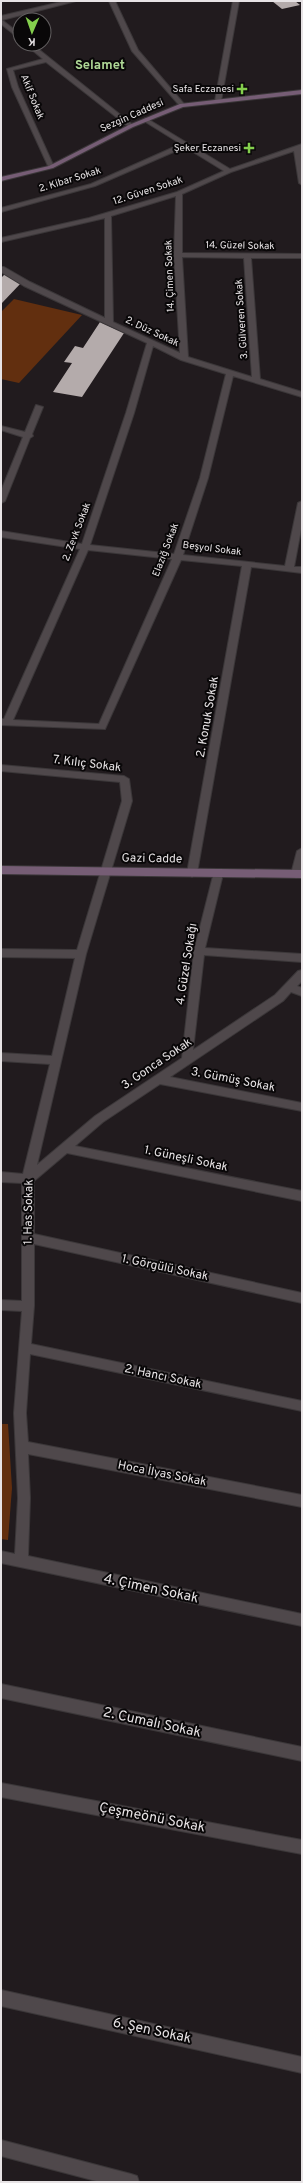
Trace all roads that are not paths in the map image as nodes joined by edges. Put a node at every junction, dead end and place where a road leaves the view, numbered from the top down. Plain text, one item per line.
1 (73, 1) edge
2 (112, 1) edge
3 (236, 1) edge
4 (1, 18) edge
5 (1, 21) edge
6 (12, 30) edge
7 (37, 52) edge
8 (46, 60) junction
9 (302, 92) edge
10 (218, 101) junction
11 (182, 105) junction
12 (146, 120) junction
13 (131, 126) junction
14 (187, 144) junction
15 (299, 146) edge
16 (51, 167) junction
17 (229, 171) junction
18 (1, 179) edge
19 (302, 183) edge
20 (179, 193) junction
21 (1, 210) edge
22 (108, 214) junction
23 (1, 240) edge
24 (178, 255) junction
25 (247, 256) junction
26 (302, 256) edge
27 (1, 269) edge
28 (109, 323) junction
29 (150, 344) junction
30 (184, 358) junction
31 (230, 373) junction
32 (256, 381) junction
33 (302, 395) edge
34 (39, 407) dead end
35 (1, 428) edge
36 (29, 436) junction
37 (1, 501) edge
38 (302, 503) edge
39 (1, 534) edge
40 (85, 547) junction
41 (178, 556) junction
42 (247, 564) junction
43 (289, 569) junction
44 (302, 570) edge
45 (4, 722) edge
46 (1, 768) edge
47 (302, 851) edge
48 (1, 870) edge
49 (105, 871) junction
50 (192, 873) junction
51 (218, 874) junction
52 (299, 874) edge
53 (199, 951) junction
54 (1, 953) edge
55 (81, 954) junction
56 (302, 958) edge
57 (302, 974) edge
58 (290, 987) junction
59 (302, 992) edge
60 (1, 1058) edge
61 (55, 1060) junction
62 (187, 1060) junction
63 (158, 1079) junction
64 (302, 1107) edge
65 (65, 1148) junction
66 (1, 1177) edge
67 (28, 1179) junction
68 (302, 1196) edge
69 (28, 1238) junction
70 (302, 1298) edge
71 (1, 1305) edge
72 (28, 1306) junction
73 (25, 1348) junction
74 (302, 1406) edge
75 (22, 1447) junction
76 (302, 1501) edge
77 (1, 1557) edge
78 (21, 1562) junction
79 (302, 1620) edge
80 (1, 1691) edge
81 (302, 1754) edge
82 (1, 1790) edge
83 (302, 1847) edge
84 (1, 1998) edge
85 (302, 2065) edge
86 (1, 2148) edge
87 (130, 2182) edge

1 - 4 street
2 - 11 street
3 - 10 street
5 - 6 street
7 - 8 street
8 - 13 street
8 - 16 street, Akif Sokak
9 - 10 main road, Sezgin Caddesi
10 - 11 main road, Sezgin Caddesi
11 - 12 main road, Sezgin Caddesi
12 - 13 main road, Sezgin Caddesi
12 - 14 street
13 - 16 main road, Sezgin Caddesi
14 - 17 street
14 - 21 street, 2. Kibar Sokak
15 - 17 street, 12. Güven Sokak
15 - 19 street
16 - 18 main road, Sezgin Caddesi
17 - 20 street, 12. Güven Sokak
20 - 22 street, 12. Güven Sokak
20 - 24 street, 14. Çimen Sokak
22 - 23 street, 12. Güven Sokak
22 - 28 street
24 - 25 street, 14. Güzel Sokak
24 - 30 street, 14. Çimen Sokak
25 - 26 street, 14. Güzel Sokak
25 - 32 street, 3. Gülveren Sokak
27 - 28 street, 2. Düz Sokak
28 - 29 street, 2. Düz Sokak
29 - 30 street, 2. Düz Sokak
29 - 40 street, 2. Zevk Sokak
30 - 31 street, 2. Düz Sokak
31 - 32 street, 2. Düz Sokak
31 - 41 street, Elazığ Sokak
32 - 33 street, 2. Düz Sokak
34 - 36 street
35 - 36 street
36 - 37 street
38 - 43 street
39 - 40 street, Beşyol Sokak
40 - 41 street, Beşyol Sokak
40 - 45 street, 2. Zevk Sokak
41 - 42 street, Beşyol Sokak
41 - 45 street, Elazığ Sokak
42 - 43 street, Beşyol Sokak
42 - 50 street, 2. Konuk Sokak
43 - 44 street, Beşyol Sokak
46 - 49 street, 7. Kılıç Sokak
47 - 52 street
48 - 49 main road, Gazi Cadde
49 - 50 main road, Gazi Cadde
49 - 55 street, 1. Has Sokak
50 - 51 main road, Gazi Cadde
51 - 52 main road, Gazi Cadde
51 - 53 street, 4. Güzel Sokağı
53 - 56 street
53 - 62 street, 4. Güzel Sokağı
54 - 55 street
55 - 61 street, 1. Has Sokak
57 - 58 street, 3. Gonca Sokak
58 - 59 street
58 - 62 street, 3. Gonca Sokak
60 - 61 street
61 - 67 street, 1. Has Sokak
62 - 63 street, 3. Gonca Sokak
63 - 64 street, 3. Gümüş Sokak
63 - 65 street, 3. Gonca Sokak
65 - 67 street, 3. Gonca Sokak
65 - 68 street, 1. Güneşli Sokak
66 - 67 street
67 - 69 street, 1. Has Sokak
69 - 70 street, 1. Görgülü Sokak
69 - 72 street, 1. Has Sokak
71 - 72 street
72 - 73 street, 1. Has Sokak
73 - 74 street, 2. Hancı Sokak
73 - 75 street, 1. Has Sokak
75 - 76 street, Hoca İlyas Sokak
75 - 78 street, 1. Has Sokak
77 - 78 street, 4. Çimen Sokak
78 - 79 street, 4. Çimen Sokak
80 - 81 street, 2. Cumalı Sokak
82 - 83 street, Çeşmeönü Sokak
84 - 85 street, 6. Şen Sokak
86 - 87 street

